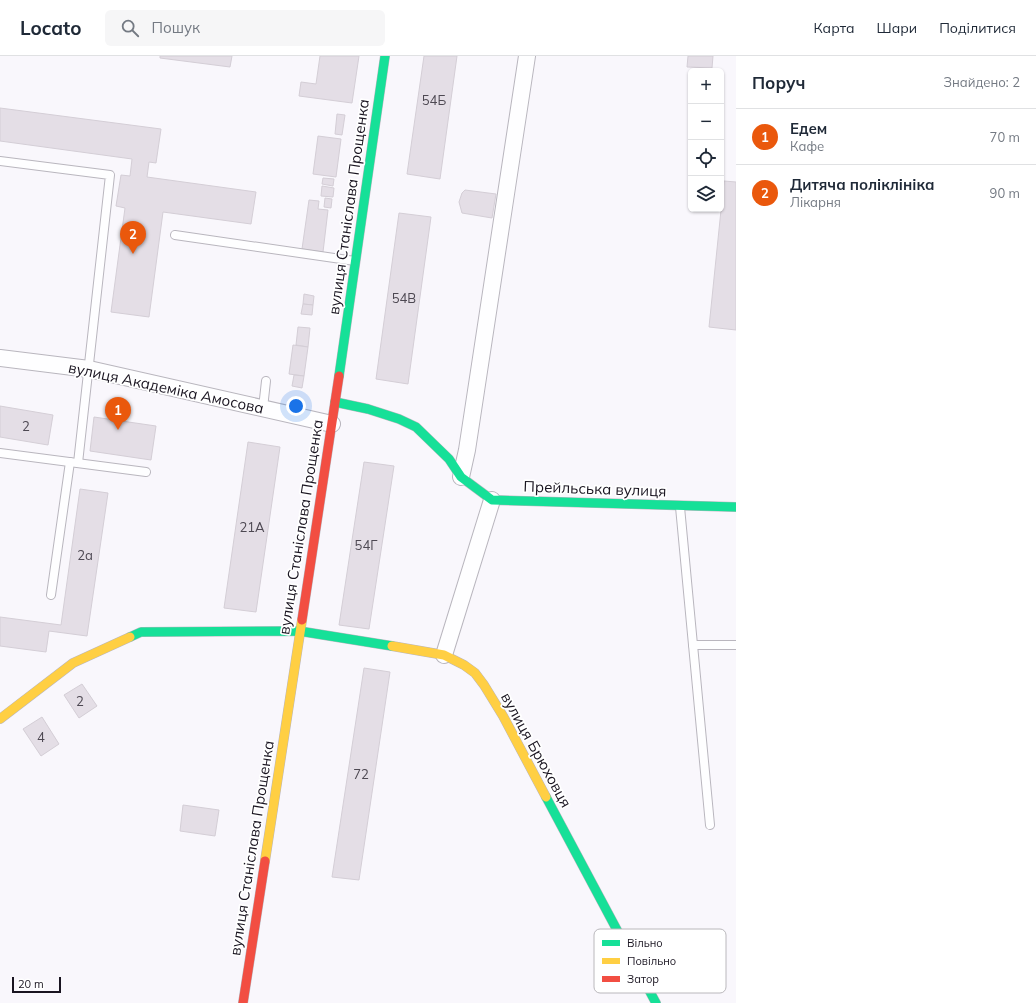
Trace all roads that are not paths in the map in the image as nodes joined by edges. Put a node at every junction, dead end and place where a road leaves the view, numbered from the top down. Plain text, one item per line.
1 (386, 56) edge
2 (527, 56) edge
3 (0, 161) edge
4 (175, 235) dead end
5 (355, 262) junction
6 (0, 358) edge
7 (89, 369) junction
8 (266, 381) dead end
9 (335, 402) junction
10 (263, 408) junction
11 (332, 424) junction
12 (0, 453) edge
13 (74, 462) junction
14 (146, 472) dead end
15 (461, 477) junction
16 (492, 500) junction
17 (680, 506) junction
18 (736, 507) edge
19 (50, 595) dead end
20 (299, 630) junction
21 (693, 645) junction
22 (736, 645) edge
23 (444, 656) junction
24 (0, 719) edge
25 (710, 825) dead end
26 (617, 929) edge
27 (651, 993) edge
28 (243, 1003) edge
29 (656, 1003) edge

1 - 5 street, вулиця Станіслава Прощенка
2 - 15 street
3 - 7 lane
4 - 5 lane
5 - 9 street, вулиця Станіслава Прощенка
6 - 7 street, вулиця Академіка Амосова
7 - 10 street, вулиця Академіка Амосова
7 - 13 lane
8 - 10 lane
9 - 11 street, вулиця Станіслава Прощенка
9 - 15 street
10 - 11 street, вулиця Академіка Амосова
11 - 20 street, вулиця Станіслава Прощенка
12 - 13 lane
13 - 14 lane
13 - 19 lane
15 - 16 street
16 - 17 street, Прейльська вулиця
16 - 23 street
17 - 18 street, Прейльська вулиця
17 - 21 lane
20 - 23 street, вулиця Брюховця
20 - 24 street, вулиця Брюховця
20 - 28 street, вулиця Станіслава Прощенка
21 - 22 lane
21 - 25 lane
23 - 26 street, вулиця Брюховця
27 - 29 street, вулиця Брюховця

